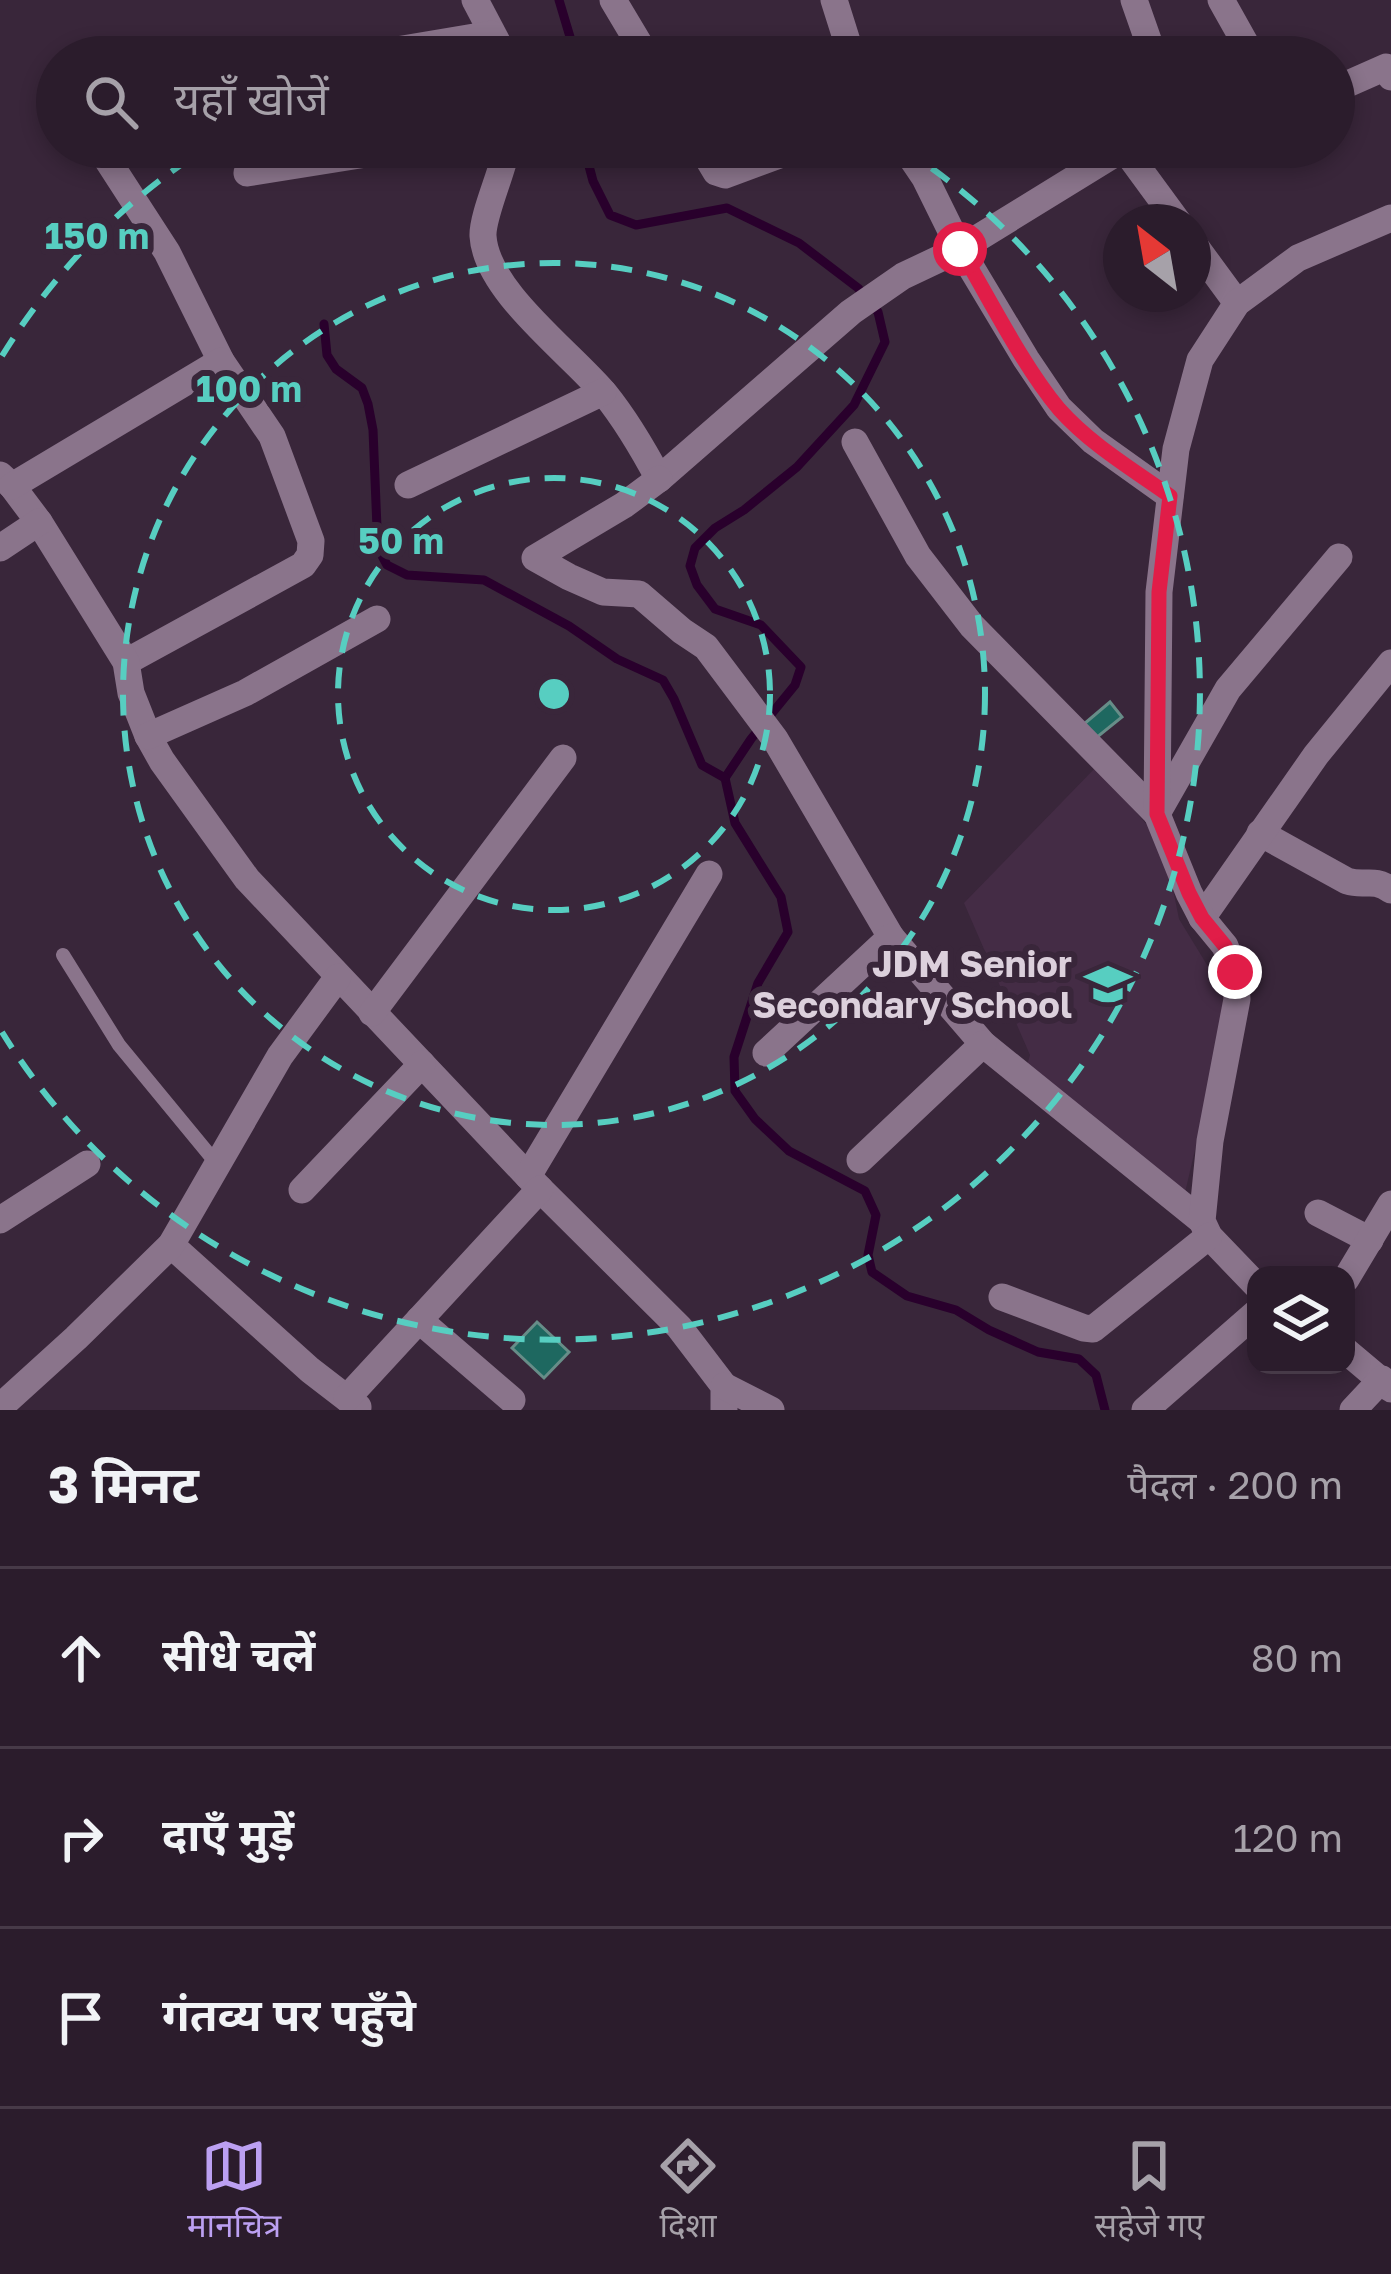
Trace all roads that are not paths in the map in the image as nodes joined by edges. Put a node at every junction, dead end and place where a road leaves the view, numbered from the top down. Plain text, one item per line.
1 (475, 0) edge
2 (613, 0) edge
3 (834, 0) edge
4 (1134, 0) edge
5 (1222, 0) edge
6 (493, 36) edge
7 (634, 36) edge
8 (845, 36) edge
9 (1147, 36) edge
10 (1242, 36) edge
11 (1391, 77) edge
12 (1355, 81) edge
13 (113, 168) edge
14 (278, 168) edge
15 (501, 168) edge
16 (714, 168) edge
17 (744, 168) edge
18 (918, 168) edge
19 (1089, 168) edge
20 (1138, 168) edge
21 (247, 173) dead end
22 (1165, 204) edge
23 (1391, 218) edge
24 (960, 249) junction
25 (1211, 268) edge
26 (1237, 303) junction
27 (221, 361) junction
28 (603, 392) junction
29 (855, 442) dead end
30 (659, 479) junction
31 (6, 480) edge
32 (408, 484) dead end
33 (1170, 496) junction
34 (39, 522) junction
35 (0, 548) edge
36 (1339, 556) dead end
37 (377, 619) dead end
38 (126, 662) junction
39 (1391, 663) edge
40 (148, 736) junction
41 (563, 758) dead end
42 (1157, 814) junction
43 (1260, 833) junction
44 (709, 874) dead end
45 (1391, 890) edge
46 (1202, 918) junction
47 (891, 937) junction
48 (63, 955) dead end
49 (338, 977) junction
50 (372, 1013) junction
51 (983, 1043) junction
52 (766, 1053) dead end
53 (422, 1064) junction
54 (860, 1160) dead end
55 (87, 1164) dead end
56 (217, 1164) junction
57 (534, 1182) junction
58 (302, 1190) dead end
59 (1391, 1204) edge
60 (1318, 1213) dead end
61 (0, 1220) edge
62 (1206, 1229) junction
63 (1370, 1240) junction
64 (170, 1245) junction
65 (1354, 1266) edge
66 (1247, 1275) edge
67 (1002, 1297) dead end
68 (419, 1320) junction
69 (1247, 1321) edge
70 (1355, 1358) edge
71 (1386, 1384) edge
72 (724, 1398) edge
73 (512, 1400) dead end
74 (354, 1404) edge
75 (0, 1407) edge
76 (771, 1410) edge
77 (1145, 1410) edge
78 (1353, 1410) edge

1 - 6 street
2 - 7 street
3 - 8 street
4 - 9 street
5 - 10 street
11 - 12 street
13 - 27 street
14 - 21 street
15 - 28 street
16 - 17 street
18 - 24 street
19 - 24 street
20 - 22 street
23 - 26 street
24 - 30 street
24 - 33 street
25 - 26 street
26 - 33 street
27 - 31 street
27 - 38 street
28 - 30 street
28 - 32 street
29 - 42 street
30 - 47 street
31 - 34 street
33 - 42 street
34 - 35 street
34 - 38 street
36 - 42 street
37 - 40 street
38 - 40 street
39 - 43 street
40 - 49 street
41 - 50 street
42 - 46 street
43 - 45 street
43 - 46 street
44 - 57 street
46 - 62 street
47 - 51 street
47 - 52 street
48 - 56 lane
49 - 50 street
49 - 56 street
50 - 53 street
51 - 54 street
51 - 62 street
53 - 57 street
53 - 58 street
55 - 61 street
56 - 64 street
57 - 68 street
57 - 72 street
59 - 63 street
60 - 63 street
62 - 66 street
62 - 67 street
63 - 65 street
64 - 74 street
64 - 75 street
68 - 73 street
68 - 74 street
69 - 77 street
70 - 71 street
71 - 78 street
72 - 76 street

